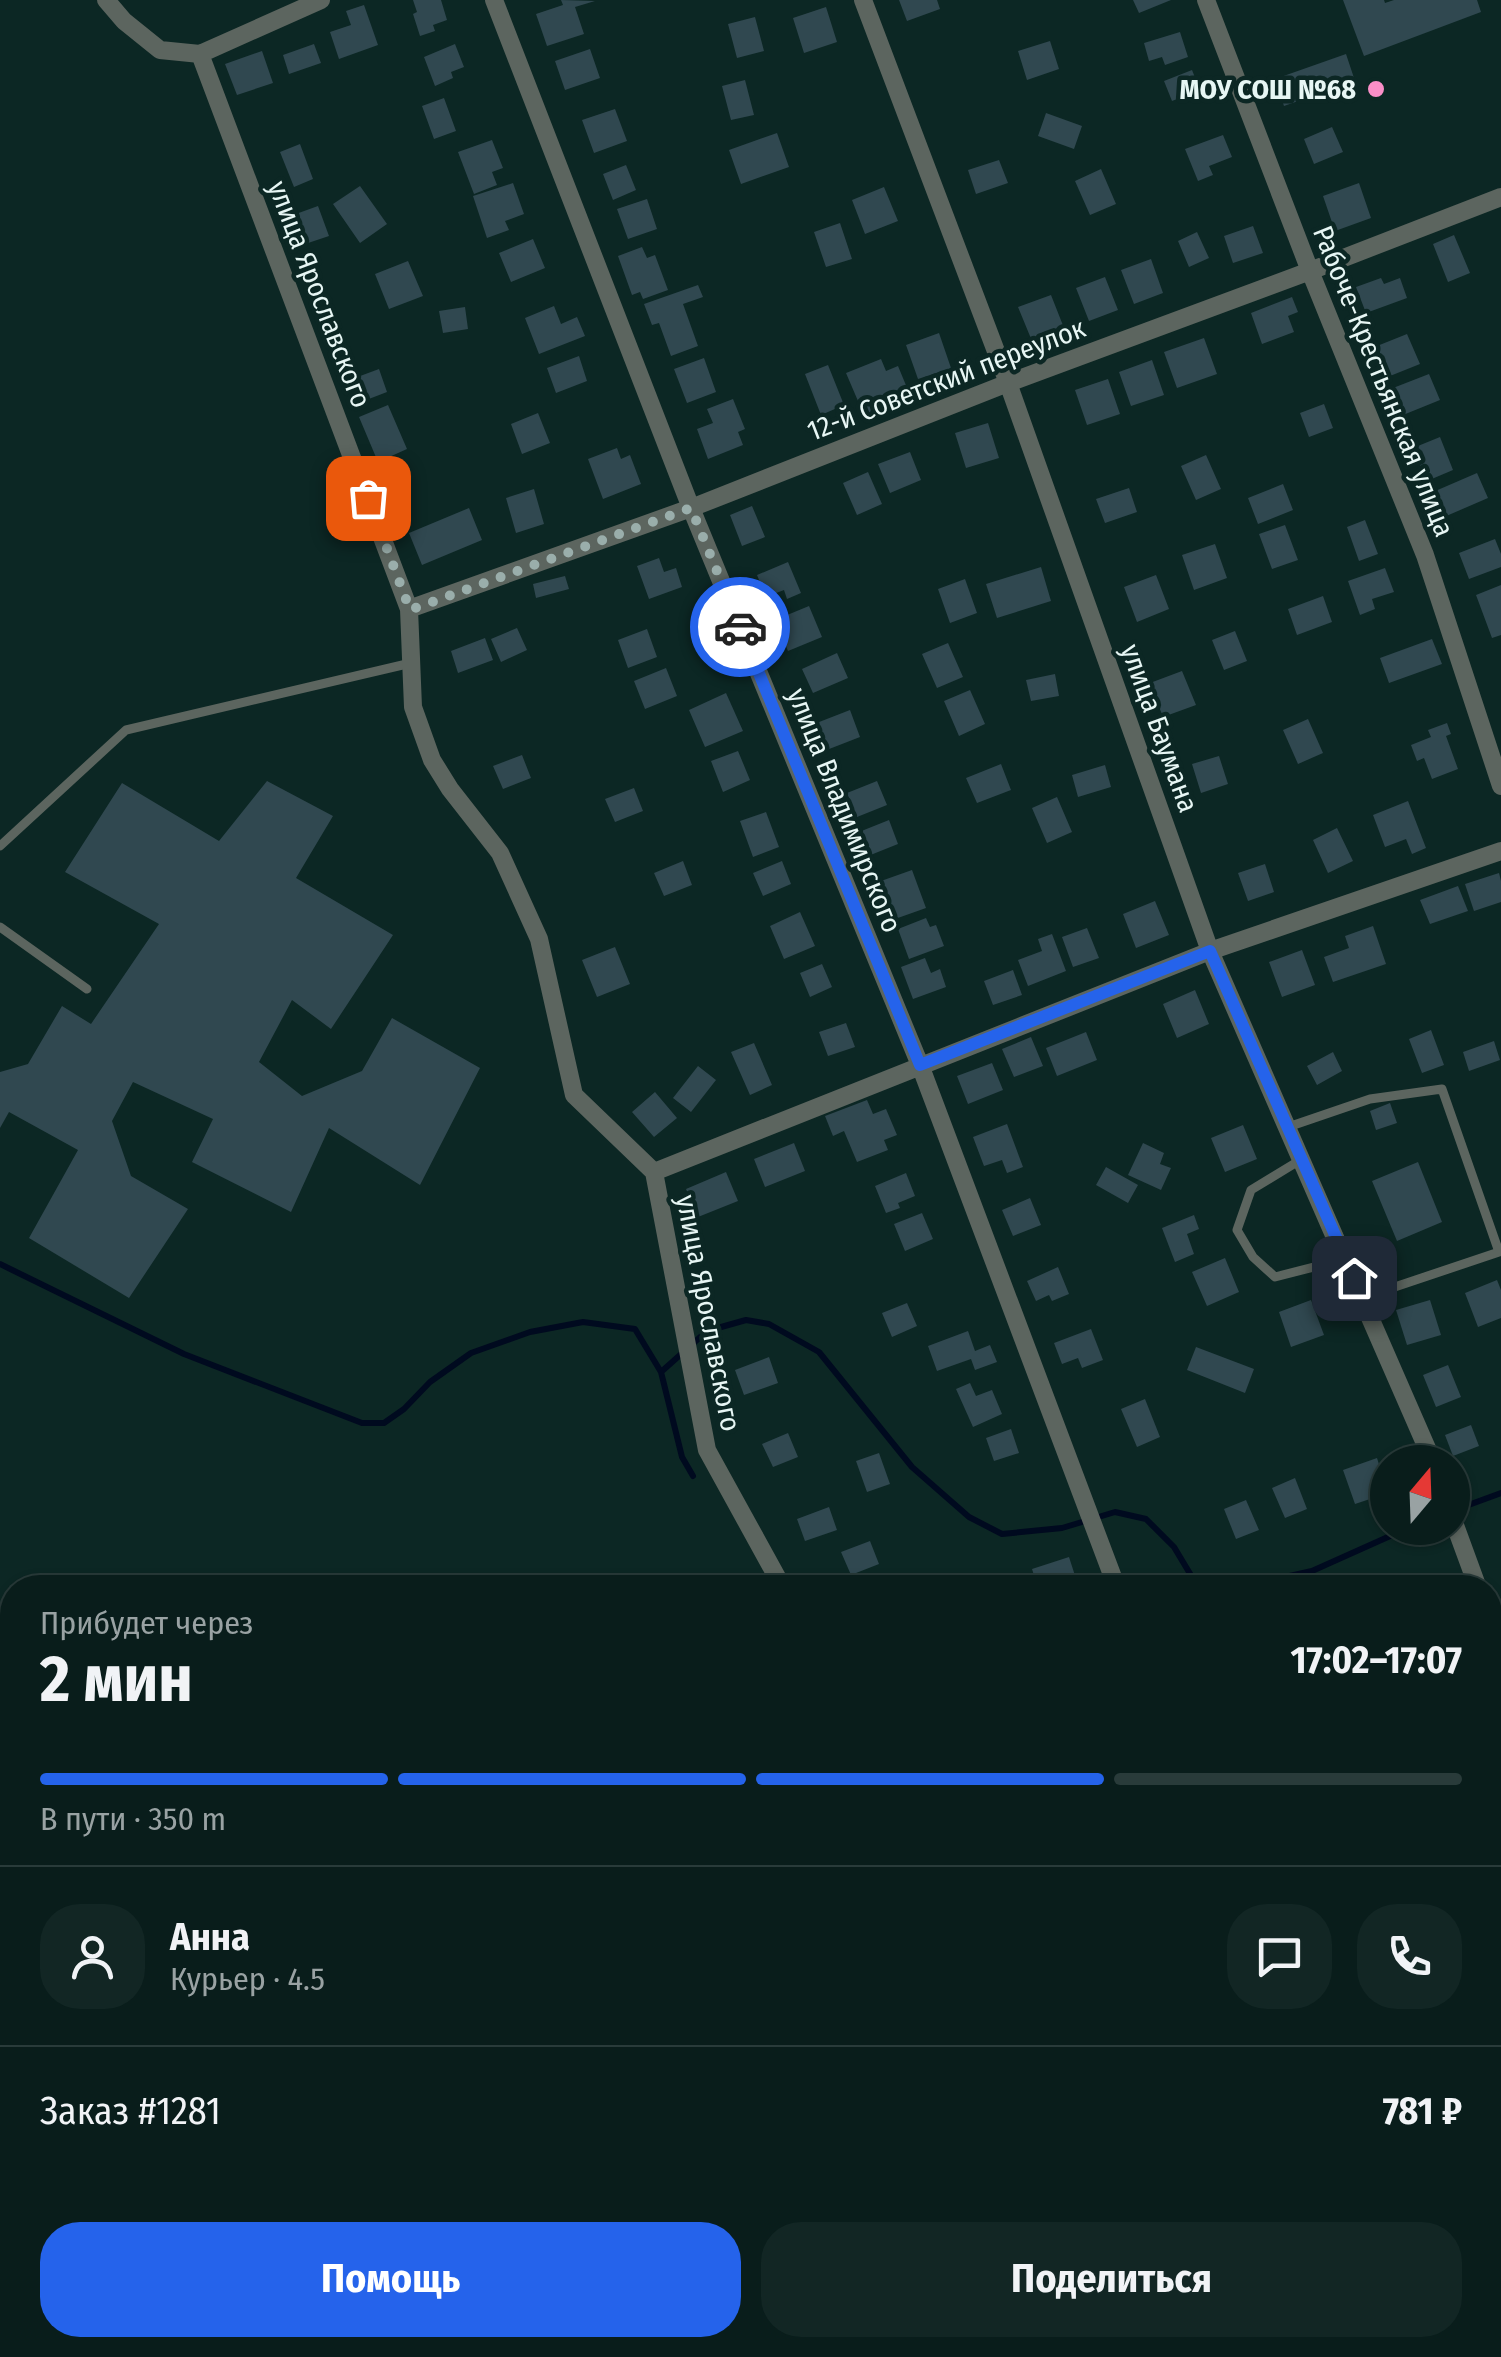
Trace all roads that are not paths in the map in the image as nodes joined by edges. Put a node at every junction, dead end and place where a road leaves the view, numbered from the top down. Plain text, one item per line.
1 (106, 0) edge
2 (322, 0) edge
3 (494, 0) edge
4 (862, 0) edge
5 (1206, 0) edge
6 (200, 54) junction
7 (1501, 197) edge
8 (1310, 271) junction
9 (1008, 383) junction
10 (691, 508) junction
11 (410, 610) junction
12 (411, 663) junction
13 (1501, 786) edge
14 (0, 846) edge
15 (1501, 852) edge
16 (0, 927) edge
17 (1210, 951) junction
18 (87, 989) dead end
19 (920, 1065) junction
20 (1288, 1128) junction
21 (1302, 1159) junction
22 (654, 1172) junction
23 (1345, 1259) junction
24 (1362, 1298) junction
25 (1426, 1445) edge
26 (1462, 1545) edge
27 (776, 1575) edge
28 (1112, 1575) edge
29 (1473, 1575) edge

1 - 6 street
2 - 6 street
3 - 10 street, улица Владимирского
4 - 9 street, улица Баумана
5 - 8 street, Рабоче-Крестьянская улица
6 - 11 street, улица Ярославского
7 - 8 street, 12-й Советский переулок
8 - 9 street, 12-й Советский переулок
8 - 13 street, Рабоче-Крестьянская улица
9 - 10 street, 12-й Советский переулок
9 - 17 street, улица Баумана
10 - 11 street, 12-й Советский переулок
10 - 19 street, улица Владимирского
11 - 12 street, улица Ярославского
12 - 14 lane
12 - 22 street, улица Ярославского
15 - 17 street
16 - 18 lane
17 - 19 street
17 - 20 street, улица Баумана
19 - 22 street
19 - 28 street, улица Владимирского
20 - 21 street, улица Баумана
20 - 24 lane
21 - 23 street, улица Баумана
21 - 23 lane
22 - 27 street, улица Ярославского
23 - 24 street, улица Баумана
24 - 25 street, улица Баумана
26 - 29 street

